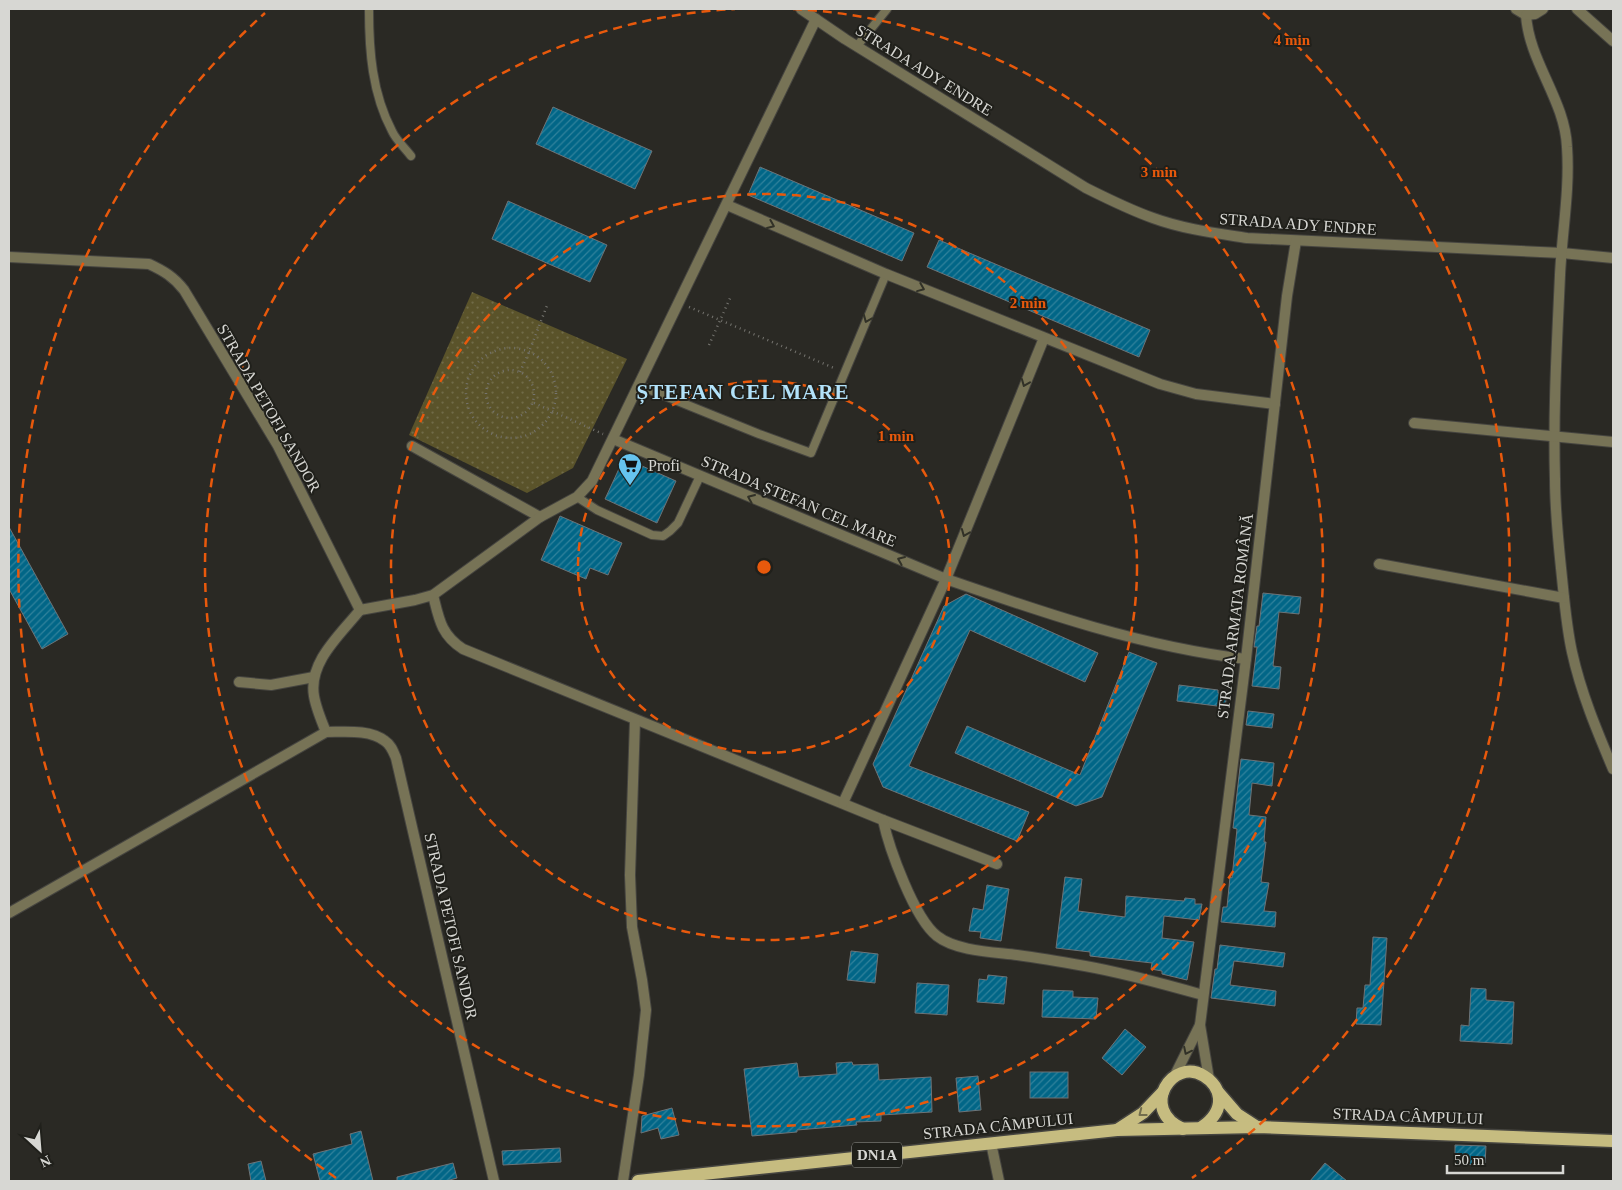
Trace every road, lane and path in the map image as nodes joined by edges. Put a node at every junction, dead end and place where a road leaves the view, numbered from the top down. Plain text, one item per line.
1 (369, 9) edge
2 (801, 9) edge
3 (887, 9) edge
4 (1516, 9) edge
5 (1543, 9) edge
6 (1577, 9) edge
7 (1526, 15) junction
8 (816, 19) junction
9 (1613, 41) edge
10 (856, 46) junction
11 (411, 156) dead end
12 (727, 205) junction
13 (1296, 241) junction
14 (1562, 253) junction
15 (9, 257) edge
16 (1613, 258) edge
17 (886, 274) junction
18 (730, 296) dead end
19 (548, 303) dead end
20 (679, 303) junction
21 (720, 320) junction
22 (1044, 338) junction
23 (709, 344) dead end
24 (529, 352) junction
25 (520, 372) junction
26 (845, 372) junction
27 (638, 385) junction
28 (534, 403) junction
29 (1275, 404) junction
30 (553, 412) junction
31 (1414, 423) dead end
32 (1554, 437) junction
33 (613, 439) junction
34 (1613, 442) edge
35 (412, 446) dead end
36 (700, 476) junction
37 (577, 497) junction
38 (540, 517) junction
39 (1380, 564) dead end
40 (946, 579) junction
41 (433, 595) junction
42 (1564, 598) junction
43 (360, 610) junction
44 (1246, 659) junction
45 (314, 677) junction
46 (239, 682) dead end
47 (635, 720) junction
48 (326, 732) junction
49 (1613, 769) edge
50 (843, 803) junction
51 (883, 820) junction
52 (997, 864) dead end
53 (9, 913) edge
54 (1204, 995) junction
55 (1200, 1025) junction
56 (1174, 1077) junction
57 (1209, 1079) junction
58 (1217, 1090) junction
59 (1163, 1092) junction
60 (1257, 1126) junction
61 (1202, 1127) junction
62 (1183, 1129) junction
63 (1117, 1130) junction
64 (1613, 1140) edge
65 (991, 1143) junction
66 (494, 1181) edge
67 (623, 1181) edge
68 (638, 1181) edge
69 (999, 1181) edge

1 - 11 lane
2 - 8 street, STRADA ADY ENDRE
3 - 10 lane
4 - 7 street
5 - 7 street
6 - 9 street
7 - 14 street
8 - 10 street, STRADA ADY ENDRE
8 - 12 street
10 - 13 street, STRADA ADY ENDRE
12 -> 17 street
12 - 20 street
13 - 14 street, STRADA ADY ENDRE
13 - 29 street, STRADA ARMATA ROMÂNĂ
14 - 16 street, STRADA ADY ENDRE
14 - 32 street
15 - 43 street, STRADA PETOFI SANDOR
17 -> 22 street
17 -> 26 lane
18 - 21 path
19 - 24 path
20 - 21 path
20 - 27 street
21 - 23 path
21 - 26 path
22 - 29 street
22 -> 40 street
24 - 25 path
24 - 30 path
24 - 30 path
25 - 28 path
25 - 28 path
26 - 27 lane
27 - 33 street
28 - 30 path
29 - 44 street, STRADA ARMATA ROMÂNĂ
30 - 33 path
31 - 32 street
32 - 34 street
32 - 42 street
33 - 36 street, STRADA ȘTEFAN CEL MARE
33 - 37 street
35 - 38 street
36 - 37 lane
40 -> 36 street, STRADA ȘTEFAN CEL MARE
37 - 38 street
38 - 41 street
39 - 42 street
40 - 44 street, STRADA ȘTEFAN CEL MARE
40 - 50 street
41 - 43 street
41 - 47 street
42 - 49 street
43 - 45 street
44 - 54 street, STRADA ARMATA ROMÂNĂ
45 - 46 street
45 - 48 street
47 - 50 street
47 - 67 street
48 - 53 street, STRADA PETOFI SANDOR
48 - 66 street, STRADA PETOFI SANDOR
50 - 51 street
51 - 52 street
51 - 54 street
54 - 55 street, STRADA ARMATA ROMÂNĂ
55 -> 56 street, STRADA ARMATA ROMÂNĂ
55 - 57 street
56 - 57 main road
56 - 59 main road
57 - 58 main road
58 - 60 main road
58 - 61 main road
59 - 62 main road
59 -> 63 main road
60 - 61 main road, STRADA CÂMPULUI / DN1A
60 - 64 main road, STRADA CÂMPULUI / DN1A
61 - 62 main road, STRADA CÂMPULUI / DN1A
62 - 63 main road, STRADA CÂMPULUI / DN1A
63 - 65 main road, STRADA CÂMPULUI / DN1A
65 - 68 main road, STRADA CÂMPULUI / DN1A
65 - 69 street

